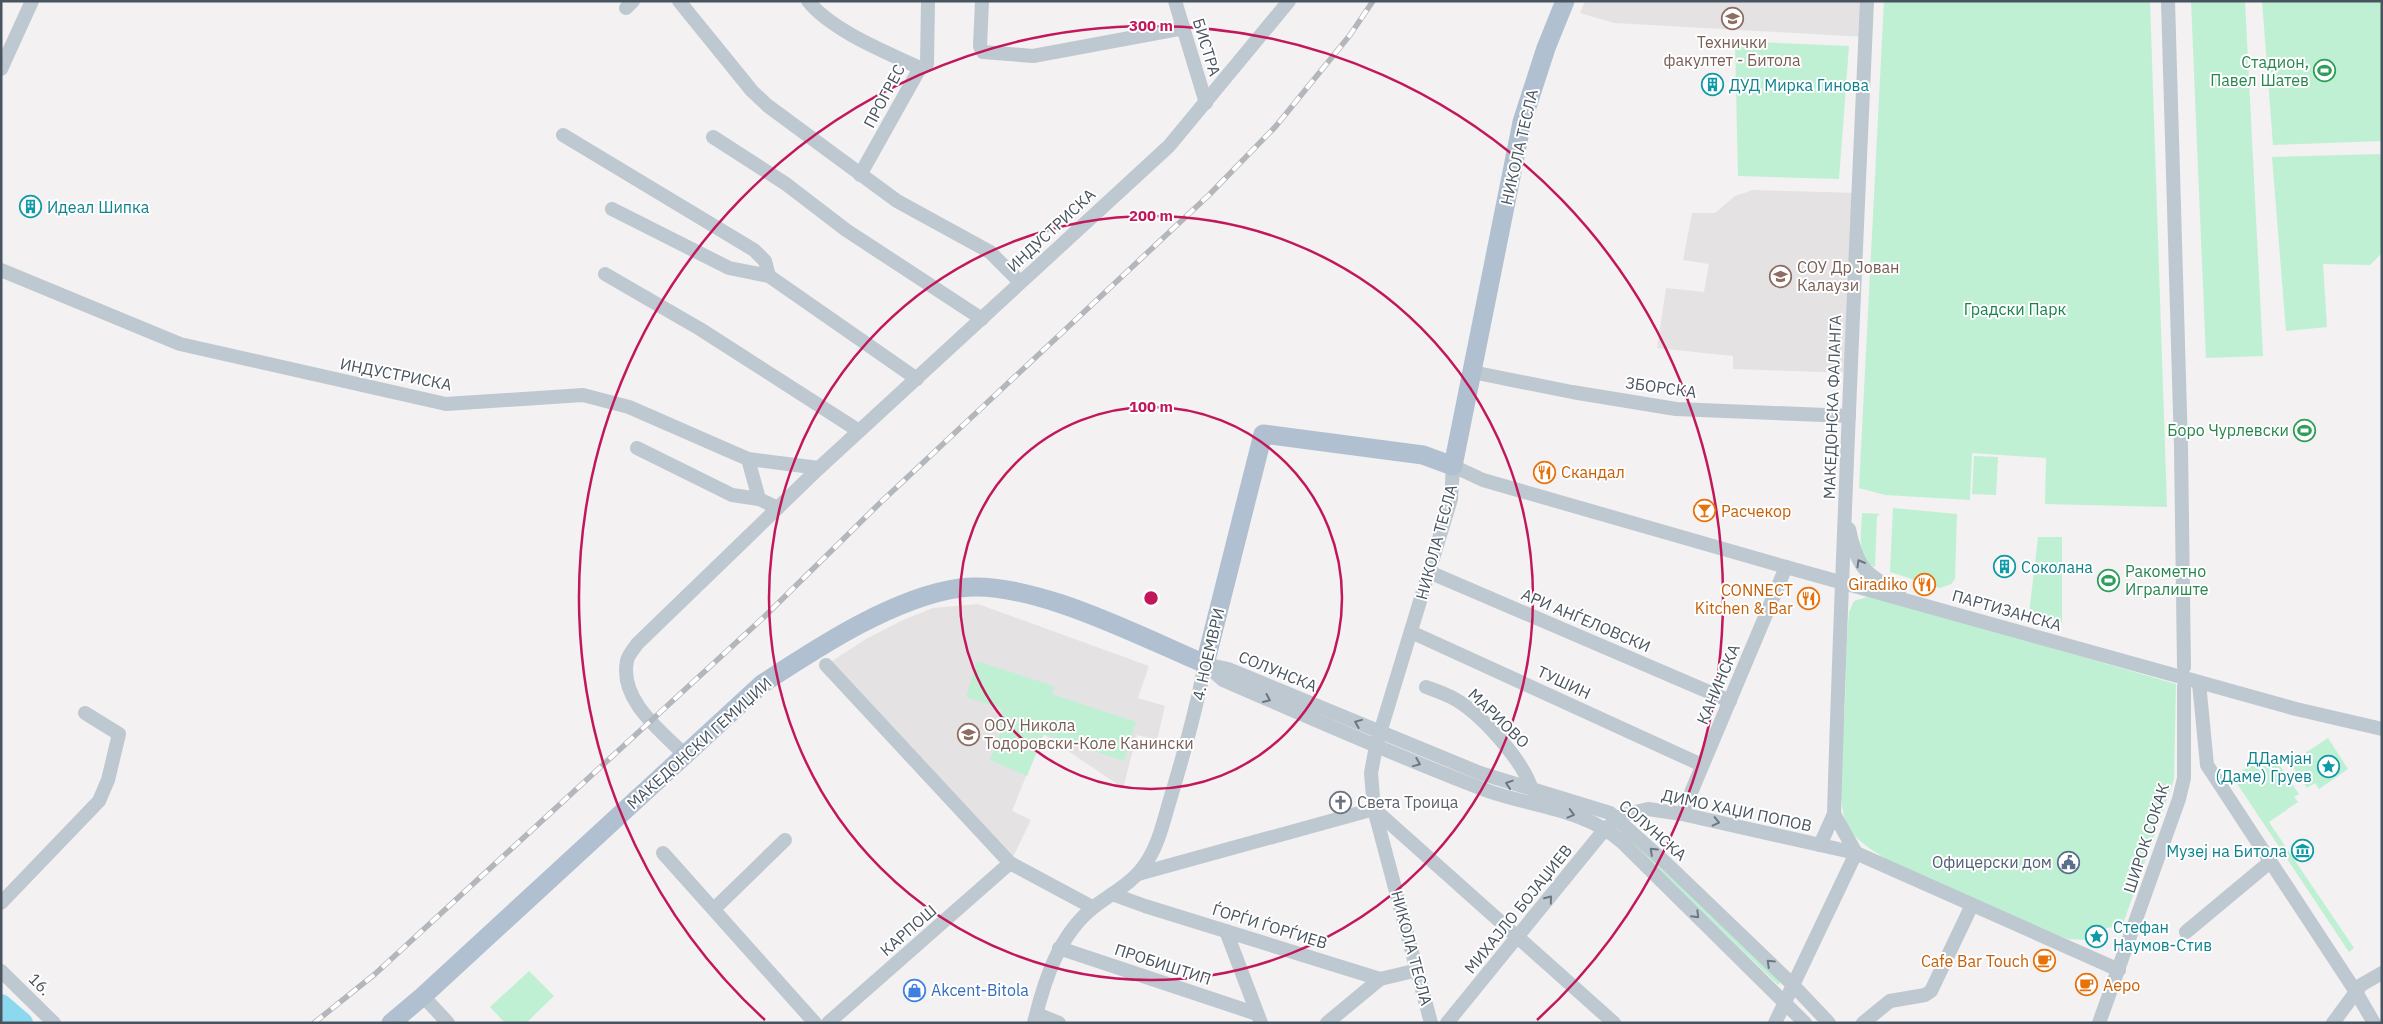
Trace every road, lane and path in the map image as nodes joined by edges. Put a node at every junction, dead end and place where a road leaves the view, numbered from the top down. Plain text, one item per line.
1 (32, 1) edge
2 (679, 1) edge
3 (808, 1) edge
4 (928, 1) edge
5 (982, 1) edge
6 (1175, 1) edge
7 (1289, 1) edge
8 (1565, 1) edge
9 (1867, 1) edge
10 (2168, 1) edge
11 (1184, 28) junction
12 (920, 68) junction
13 (1, 69) edge
14 (1206, 103) junction
15 (564, 135) dead end
16 (713, 137) dead end
17 (860, 175) junction
18 (612, 209) dead end
19 (1, 270) edge
20 (605, 274) dead end
21 (769, 276) junction
22 (1020, 282) junction
23 (982, 319) junction
24 (1472, 372) junction
25 (917, 379) junction
26 (1849, 416) junction
27 (859, 431) junction
28 (637, 448) dead end
29 (748, 459) junction
30 (1454, 466) junction
31 (819, 468) junction
32 (759, 499) junction
33 (778, 508) junction
34 (1845, 512) junction
35 (1786, 567) junction
36 (1429, 572) junction
37 (1840, 582) junction
38 (1929, 606) junction
39 (1411, 632) junction
40 (1205, 664) junction
41 (826, 665) dead end
42 (2184, 667) dead end
43 (2198, 683) junction
44 (2184, 686) dead end
45 (1426, 687) dead end
46 (1730, 701) junction
47 (84, 713) dead end
48 (2382, 729) edge
49 (1381, 732) junction
50 (1376, 746) junction
51 (685, 755) junction
52 (1702, 765) junction
53 (1532, 790) junction
54 (1374, 809) junction
55 (1682, 814) junction
56 (1834, 814) junction
57 (1618, 818) junction
58 (1605, 829) junction
59 (785, 840) dead end
60 (1820, 845) junction
61 (663, 853) dead end
62 (1856, 853) junction
63 (2270, 862) junction
64 (1010, 863) junction
65 (1138, 874) junction
66 (1112, 894) junction
67 (1, 903) edge
68 (1972, 905) junction
69 (1092, 908) junction
70 (714, 909) junction
71 (1226, 931) junction
72 (2186, 932) dead end
73 (1518, 937) junction
74 (1059, 948) junction
75 (1418, 970) junction
76 (2119, 970) junction
77 (1, 971) edge
78 (2382, 973) edge
79 (1380, 979) junction
80 (1793, 985) junction
81 (2356, 992) junction
82 (423, 996) junction
83 (1785, 1003) junction
84 (1036, 1018) edge
85 (1259, 1018) edge
86 (54, 1023) edge
87 (391, 1023) edge
88 (448, 1023) edge
89 (815, 1023) edge
90 (828, 1023) edge
91 (1059, 1023) edge
92 (1327, 1023) edge
93 (1431, 1023) edge
94 (1448, 1023) edge
95 (1614, 1023) edge
96 (1775, 1023) edge
97 (1805, 1023) edge
98 (1829, 1023) edge
99 (1864, 1023) edge
100 (2099, 1023) edge
101 (2333, 1023) edge
102 (2374, 1023) edge

1 - 13 street
2 - 17 street
3 - 12 street, ПРОГРЕС
4 - 12 street
5 - 11 street
6 - 11 street, БИСТРА
7 - 14 street, ИНДУСТРИСКА
8 - 24 main road, НИКОЛА ТЕСЛА
9 - 26 street, МАКЕДОНСКА ФАЛАНГА
10 - 42 street
11 - 14 street, БИСТРА
12 - 17 street, ПРОГРЕС
14 - 22 street, ИНДУСТРИСКА
15 - 21 street
16 - 23 street
17 - 22 street
18 - 21 street
19 - 29 street, ИНДУСТРИСКА
20 - 27 street
21 - 25 street
22 - 23 street, ИНДУСТРИСКА
23 - 25 street, ИНДУСТРИСКА
24 - 26 street, ЗБОРСКА
24 - 30 main road, НИКОЛА ТЕСЛА
25 - 27 street, ИНДУСТРИСКА
26 - 34 street, МАКЕДОНСКА ФАЛАНГА
27 - 31 street, ИНДУСТРИСКА
28 - 32 street
29 - 31 street, ИНДУСТРИСКА
29 - 32 street
30 - 35 street, ПАРТИЗАНСКА
30 - 36 street, НИКОЛА ТЕСЛА
30 - 40 main road, 4. НОЕМВРИ
31 - 33 street, ИНДУСТРИСКА
32 - 33 street
33 - 51 street, ИНДУСТРИСКА
34 - 37 street, МАКЕДОНСКА ФАЛАНГА
38 -> 34 street
35 - 37 street, ПАРТИЗАНСКА
35 - 46 street, КАНИНСКА
36 - 39 street, НИКОЛА ТЕСЛА
36 - 46 street, АРИ АНЃЕЛОВСКИ
37 - 38 street, ПАРТИЗАНСКА
37 - 56 street, МАКЕДОНСКА ФАЛАНГА
38 - 43 street, ПАРТИЗАНСКА
39 - 49 street, НИКОЛА ТЕСЛА
39 - 52 street, ТУШИН
49 -> 40 street, СОЛУНСКА
40 -> 50 street, СОЛУНСКА
40 - 51 main road, МАКЕДОНСКИ ГЕМИЏИИ
40 - 65 street, 4. НОЕМВРИ
41 - 64 street
43 - 48 street, ПАРТИЗАНСКА
43 - 63 street
44 - 76 street, ШИРОК СОКАК
45 - 53 street, МАРИОВО
46 - 52 street, КАНИНСКА
47 - 67 street
49 - 50 street, НИКОЛА ТЕСЛА
53 -> 49 street, СОЛУНСКА
50 - 54 street, НИКОЛА ТЕСЛА
50 -> 58 street, СОЛУНСКА
51 - 82 main road, МАКЕДОНСКИ ГЕМИЏИИ
52 - 55 street, КАНИНСКА
53 - 57 street, СОЛУНСКА
54 - 65 street
54 - 73 street
54 - 75 street, НИКОЛА ТЕСЛА
55 - 57 street, ДИМО ХАЏИ ПОПОВ
55 -> 60 street, ДИМО ХАЏИ ПОПОВ
56 - 60 street, МАКЕДОНСКА ФАЛАНГА
56 - 62 street
57 - 58 street, МИХАЈЛО БОЈАЏИЕВ
80 -> 57 street, СОЛУНСКА
73 -> 58 street, МИХАЈЛО БОЈАЏИЕВ
58 -> 83 street, СОЛУНСКА
59 - 70 street
60 - 62 street
61 - 70 street
62 - 68 street
62 - 80 street
63 - 72 street
63 - 81 street
64 - 69 street
64 - 90 street, КАРПОШ
65 - 66 street, 4. НОЕМВРИ
66 - 69 street, 4. НОЕМВРИ
66 - 71 street, ЃОРЃИ ЃОРЃИЕВ
68 - 76 street
68 - 99 street
69 - 74 street, 4. НОЕМВРИ
70 - 89 street
71 - 79 street, ЃОРЃИ ЃОРЃИЕВ
71 - 85 street
73 - 94 street, МИХАЈЛО БОЈАЏИЕВ
73 - 95 street
74 - 84 street, 4. НОЕМВРИ
74 - 85 street, ПРОБИШТИП
75 - 79 street
75 - 93 street, НИКОЛА ТЕСЛА
76 - 100 street, ШИРОК СОКАК
77 - 86 street, 16.
78 - 81 street
79 - 92 street
80 - 83 street
80 - 98 street, СОЛУНСКА
81 - 101 street
81 - 102 street
82 - 87 main road, МАКЕДОНСКИ ГЕМИЏИИ
82 - 88 street
83 - 96 street
83 - 97 street, СОЛУНСКА
84 - 91 street

